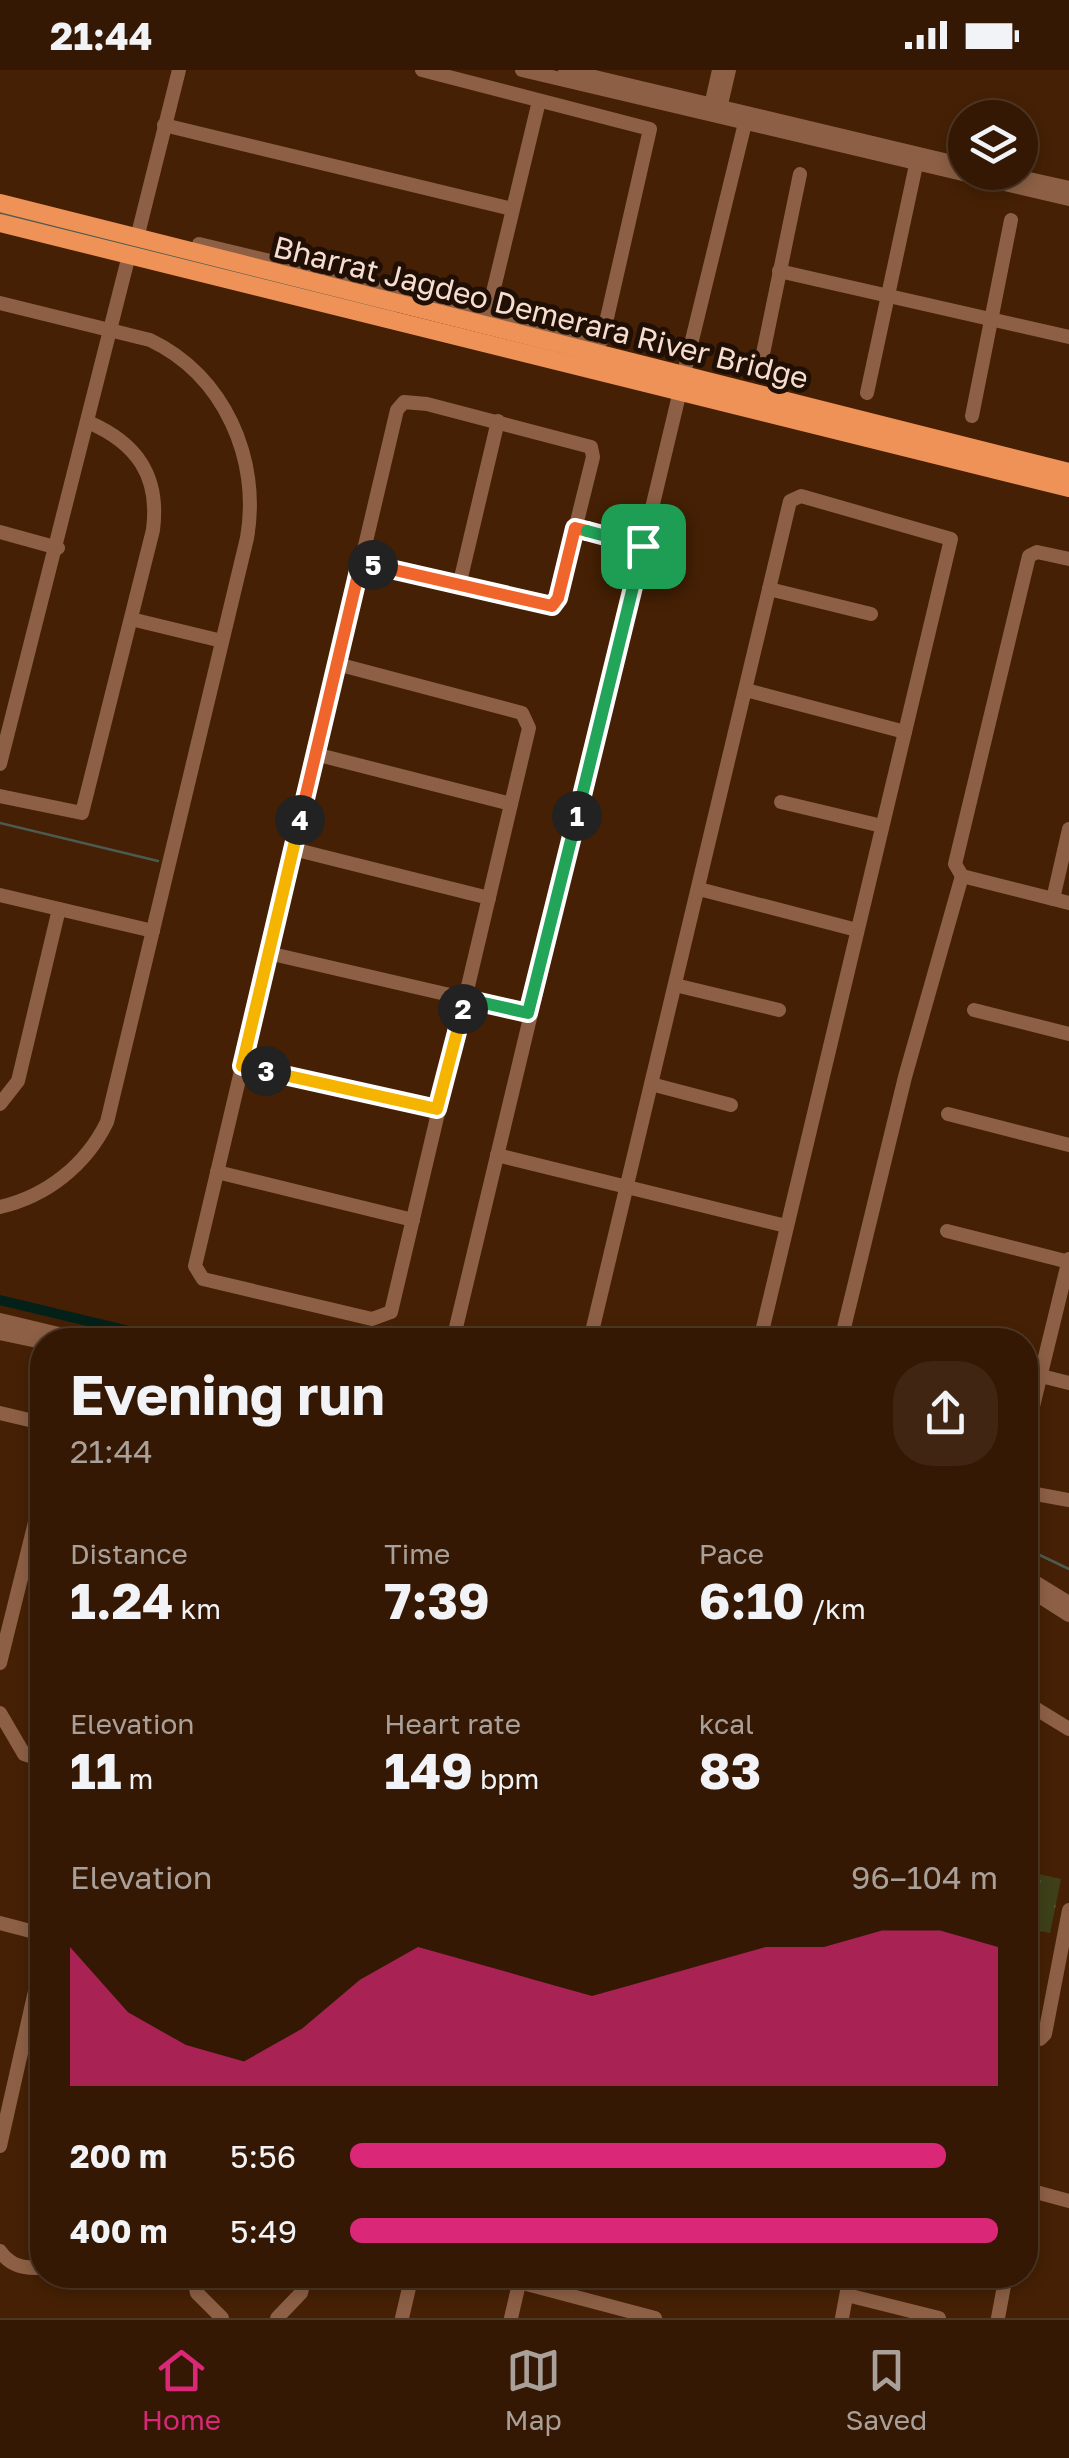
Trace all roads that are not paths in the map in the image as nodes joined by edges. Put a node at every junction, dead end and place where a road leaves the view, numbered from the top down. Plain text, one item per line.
1 (179, 70) edge
2 (422, 70) edge
3 (522, 70) edge
4 (565, 70) edge
5 (719, 70) edge
6 (729, 70) edge
7 (539, 100) junction
8 (715, 112) junction
9 (746, 119) junction
10 (164, 124) junction
11 (948, 162) edge
12 (916, 165) junction
13 (800, 174) dead end
14 (1038, 181) edge
15 (1069, 188) edge
16 (0, 194) edge
17 (1069, 199) edge
18 (0, 204) edge
19 (512, 209) junction
20 (1011, 220) dead end
21 (0, 223) edge
22 (135, 241) junction
23 (780, 270) junction
24 (888, 296) junction
25 (0, 303) edge
26 (488, 313) junction
27 (990, 319) junction
28 (112, 330) junction
29 (1069, 337) edge
30 (760, 368) dead end
31 (684, 376) junction
32 (867, 393) dead end
33 (972, 416) dead end
34 (498, 421) junction
35 (88, 422) junction
36 (1069, 472) edge
37 (1069, 488) edge
38 (575, 528) junction
39 (0, 532) edge
40 (643, 546) junction
41 (58, 548) junction
42 (1069, 559) edge
43 (361, 562) junction
44 (459, 586) junction
45 (769, 589) junction
46 (871, 614) dead end
47 (131, 618) junction
48 (222, 641) junction
49 (336, 664) junction
50 (746, 690) junction
51 (905, 732) junction
52 (316, 754) junction
53 (0, 764) edge
54 (0, 796) edge
55 (782, 802) dead end
56 (511, 804) junction
57 (882, 826) junction
58 (1069, 830) edge
59 (293, 849) junction
60 (962, 876) junction
61 (699, 889) junction
62 (0, 895) edge
63 (490, 898) junction
64 (1053, 898) junction
65 (1069, 902) edge
66 (59, 909) junction
67 (857, 930) junction
68 (154, 931) junction
69 (268, 953) junction
70 (675, 985) junction
71 (466, 999) junction
72 (779, 1010) dead end
73 (974, 1010) dead end
74 (528, 1013) junction
75 (1069, 1034) edge
76 (242, 1066) junction
77 (651, 1084) junction
78 (0, 1104) edge
79 (731, 1105) dead end
80 (437, 1109) junction
81 (948, 1114) dead end
82 (1069, 1145) edge
83 (497, 1156) junction
84 (217, 1172) junction
85 (626, 1187) junction
86 (0, 1207) edge
87 (413, 1220) junction
88 (786, 1226) junction
89 (947, 1231) dead end
90 (1069, 1261) edge
91 (0, 1320) edge
92 (34, 1328) edge
93 (455, 1328) edge
94 (593, 1328) edge
95 (763, 1328) edge
96 (844, 1328) edge
97 (0, 1332) edge
98 (30, 1339) edge
99 (1038, 1358) edge
100 (1038, 1375) edge
101 (1069, 1382) edge
102 (0, 1413) edge
103 (30, 1420) edge
104 (1038, 1494) edge
105 (1069, 1500) edge
106 (30, 1542) edge
107 (1038, 1584) edge
108 (1038, 1596) edge
109 (1069, 1602) edge
110 (1069, 1615) edge
111 (0, 1663) edge
112 (1038, 1710) edge
113 (0, 1713) edge
114 (1069, 1729) edge
115 (30, 1756) edge
116 (1069, 1910) edge
117 (0, 1922) edge
118 (30, 1931) edge
119 (30, 2010) edge
120 (1038, 2039) edge
121 (2, 2126) edge
122 (0, 2146) edge
123 (1038, 2193) edge
124 (1069, 2201) edge
125 (0, 2251) edge
126 (30, 2268) edge
127 (196, 2288) edge
128 (302, 2288) edge
129 (409, 2288) edge
130 (518, 2288) edge
131 (551, 2288) edge
132 (847, 2288) edge
133 (1004, 2288) edge
134 (846, 2295) junction
135 (222, 2318) edge
136 (276, 2318) edge
137 (402, 2318) edge
138 (511, 2318) edge
139 (654, 2318) edge
140 (842, 2318) edge
141 (937, 2318) edge
142 (998, 2318) edge

1 - 10 street
2 - 7 street
3 - 8 street
4 - 8 street
5 - 8 street
6 - 8 street
7 - 19 street
7 - 26 street
8 - 9 street
9 - 11 street
9 - 12 street
9 - 31 street
10 - 19 street
10 - 22 street
12 - 17 street
12 - 24 street
13 - 23 street
14 - 15 street
16 - 22 street
18 - 22 main road, Bharrat Jagdeo Demerara River Bridge
19 - 26 street
20 - 27 street
21 - 22 main road, Bharrat Jagdeo Demerara River Bridge
22 - 26 street
22 - 28 street
22 - 31 main road, Bharrat Jagdeo Demerara River Bridge
23 - 24 street
23 - 30 street
24 - 27 street
24 - 32 street
25 - 28 street
27 - 29 street
27 - 33 street
28 - 35 street
28 - 48 street
31 - 36 main road, Bharrat Jagdeo Demerara River Bridge
31 - 37 main road, Bharrat Jagdeo Demerara River Bridge
31 - 40 street
34 - 38 street
34 - 43 street
34 - 44 street
35 - 41 street
35 - 47 street
38 - 40 street
38 - 44 street
39 - 41 street
40 - 74 street
41 - 53 street
42 - 60 street
43 - 44 street
43 - 49 street
45 - 46 street
45 - 50 street
45 - 51 street
47 - 48 street
47 - 54 street
48 - 68 street
49 - 52 street
49 - 56 street
50 - 51 street
50 - 61 street
51 - 57 street
52 - 56 street
52 - 59 street
55 - 57 street
56 - 63 street
57 - 67 street
58 - 64 street
59 - 63 street
59 - 69 street
60 - 64 street
60 - 96 street
61 - 67 street
61 - 70 street
62 - 66 street
63 - 71 street
64 - 65 street
66 - 68 street
66 - 78 street
67 - 88 street
68 - 86 street
69 - 71 street
69 - 76 street
70 - 72 street
70 - 77 street
71 - 74 street
71 - 80 street
73 - 75 street
74 - 83 street
76 - 80 street
76 - 84 street
77 - 79 street
77 - 85 street
80 - 87 street
81 - 82 street
83 - 85 street
83 - 93 street
84 - 87 street
84 - 87 street
85 - 88 street
85 - 94 street
88 - 95 street
89 - 90 street
90 - 99 street
91 - 92 street
97 - 98 street
100 - 101 street
102 - 103 street
104 - 105 street
106 - 111 street
107 - 109 street
108 - 110 street
112 - 114 street
113 - 115 street
116 - 120 street
117 - 118 street
119 - 121 street
121 - 122 street
123 - 124 street
125 - 126 street
127 - 135 street
128 - 136 street
129 - 137 street
130 - 138 street
131 - 139 street
132 - 134 street
133 - 142 street
134 - 140 street
134 - 141 street

